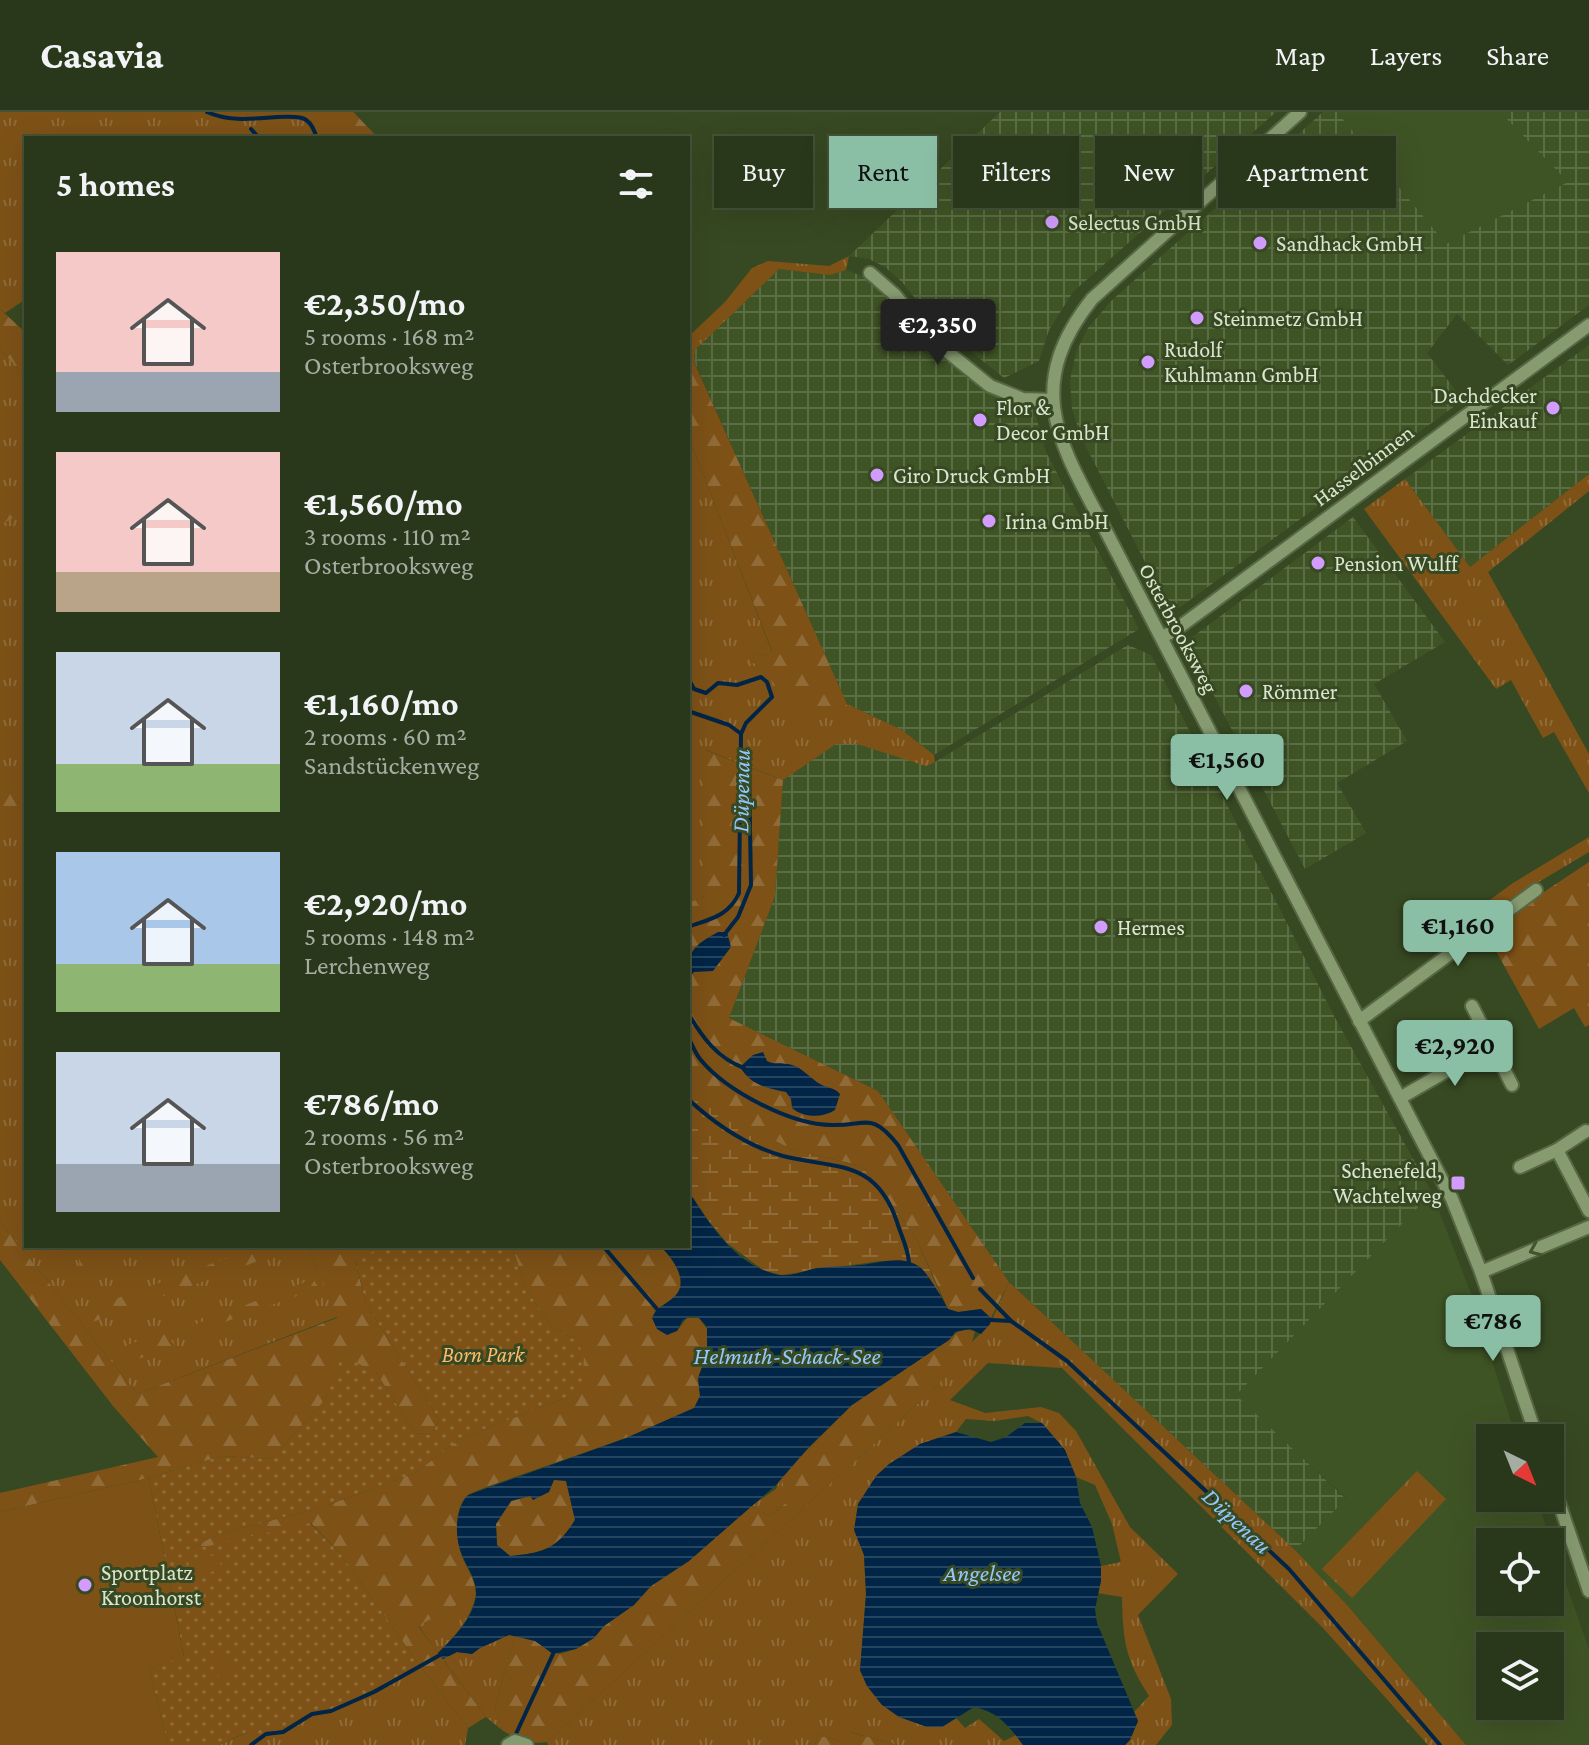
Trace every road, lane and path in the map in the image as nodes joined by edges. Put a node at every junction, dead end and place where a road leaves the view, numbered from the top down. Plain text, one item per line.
1 (1300, 112) edge
2 (870, 273) dead end
3 (1589, 325) edge
4 (1052, 400) junction
5 (1162, 637) junction
6 (1536, 890) dead end
7 (1472, 1006) dead end
8 (1359, 1021) junction
9 (1491, 1045) junction
10 (1512, 1085) dead end
11 (1400, 1098) junction
12 (1586, 1131) dead end
13 (1557, 1150) junction
14 (1520, 1167) dead end
15 (1589, 1211) edge
16 (1589, 1227) edge
17 (1481, 1272) junction
18 (1532, 1424) edge
19 (1562, 1512) edge
20 (1589, 1591) edge
21 (508, 1745) edge
22 (527, 1745) edge

1 - 4 street, Osterbrooksweg
2 - 4 street
3 - 5 street, Hasselbinnen
4 - 5 street, Osterbrooksweg
5 - 8 street, Osterbrooksweg
6 - 8 street
7 - 9 street
8 - 11 street, Osterbrooksweg
9 - 10 street
9 - 11 street
11 - 17 street, Osterbrooksweg
12 - 13 street
13 - 14 street
13 - 15 street
16 -> 17 street
17 - 18 street, Osterbrooksweg
19 - 20 street
21 - 22 street

